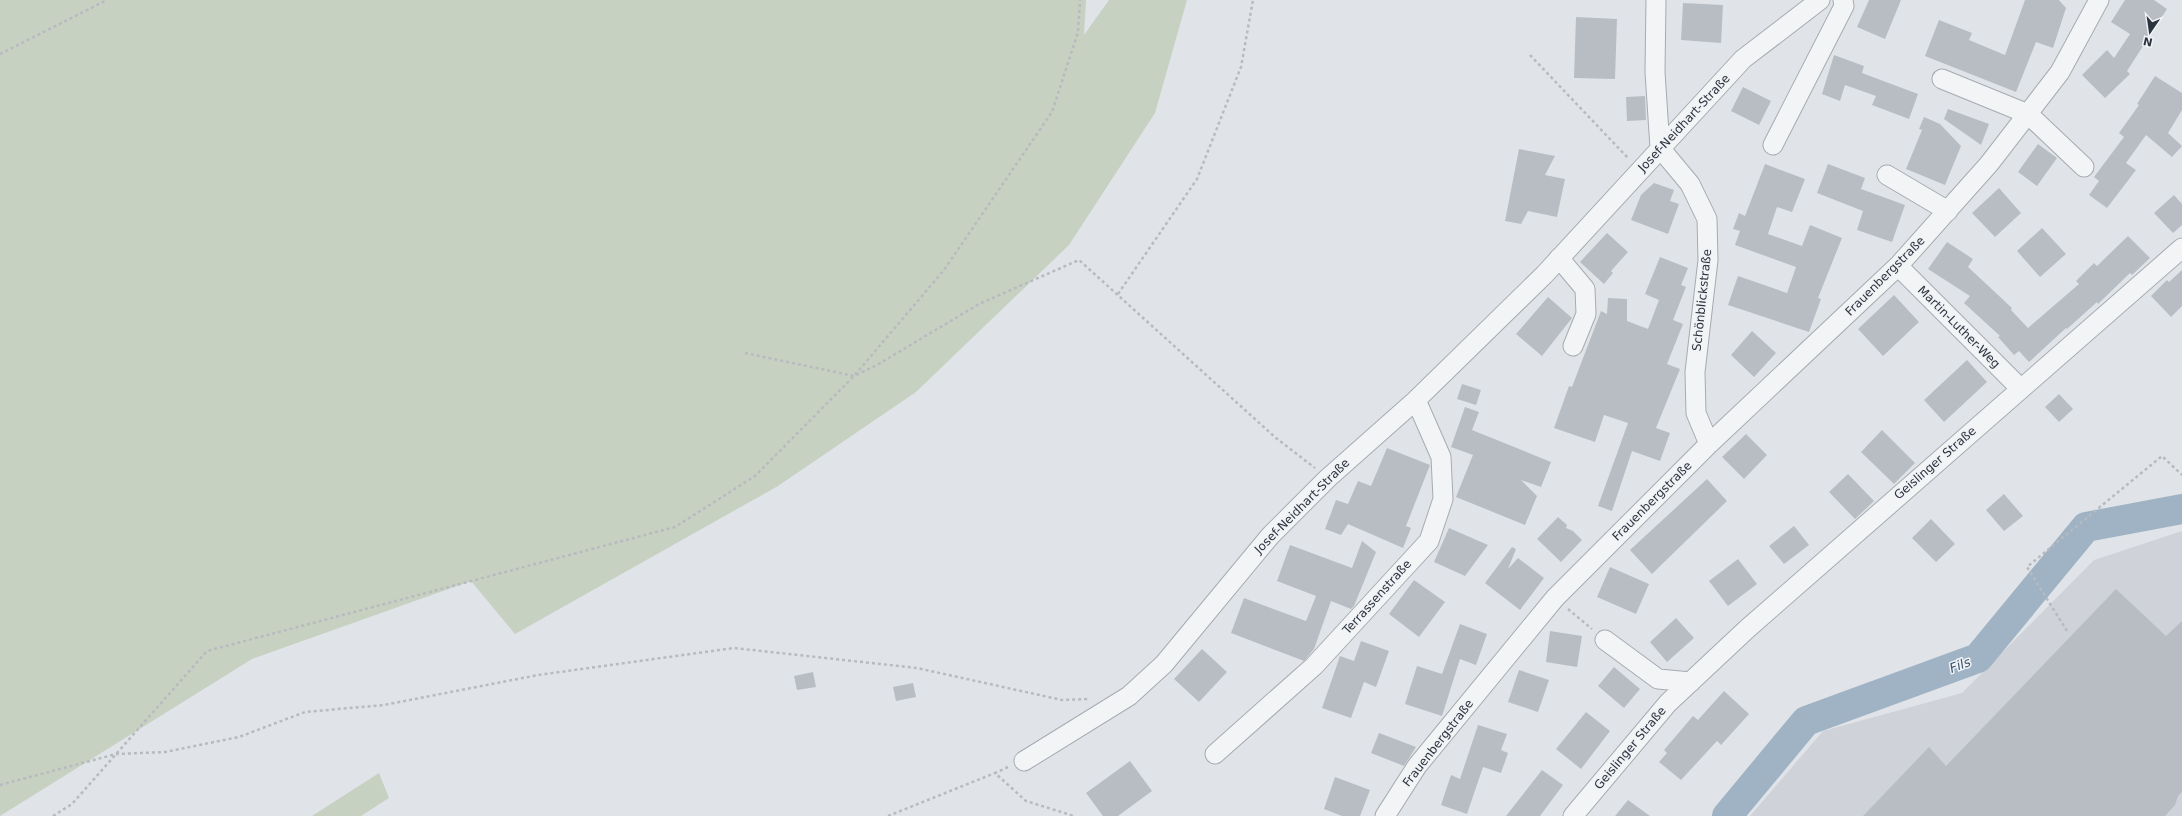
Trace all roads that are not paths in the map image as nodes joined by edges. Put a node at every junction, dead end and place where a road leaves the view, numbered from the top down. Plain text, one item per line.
1 (1656, 0) edge
2 (1820, 0) edge
3 (1843, 0) edge
4 (2099, 0) edge
5 (1942, 79) dead end
6 (2028, 114) junction
7 (1773, 145) dead end
8 (1660, 148) junction
9 (2084, 167) dead end
10 (1887, 175) dead end
11 (1948, 211) junction
12 (2182, 248) edge
13 (1559, 258) junction
14 (1898, 266) junction
15 (1573, 346) dead end
16 (2020, 388) junction
17 (1416, 400) junction
18 (1710, 444) junction
19 (1601, 636) road end
20 (1691, 682) junction
21 (1215, 754) dead end
22 (1024, 761) road end
23 (1385, 816) edge
24 (1573, 816) edge

1 - 8 street
2 - 8 street, Josef-Neidhart-Straße
3 - 7 street
4 - 6 street, Frauenbergstraße
5 - 6 street
6 - 9 street
6 - 11 street, Frauenbergstraße
8 - 13 street, Josef-Neidhart-Straße
8 - 18 street, Schönblickstraße
10 - 11 street
11 - 14 street, Frauenbergstraße
12 - 16 street, Geislinger Straße
13 - 15 street
13 - 17 street, Josef-Neidhart-Straße
14 - 16 street, Martin-Luther-Weg
14 - 18 street, Frauenbergstraße
16 - 20 street, Geislinger Straße
17 - 21 street, Terrassenstraße
17 - 22 street, Josef-Neidhart-Straße
18 - 23 street, Frauenbergstraße
19 - 20 street
20 - 24 street, Geislinger Straße

